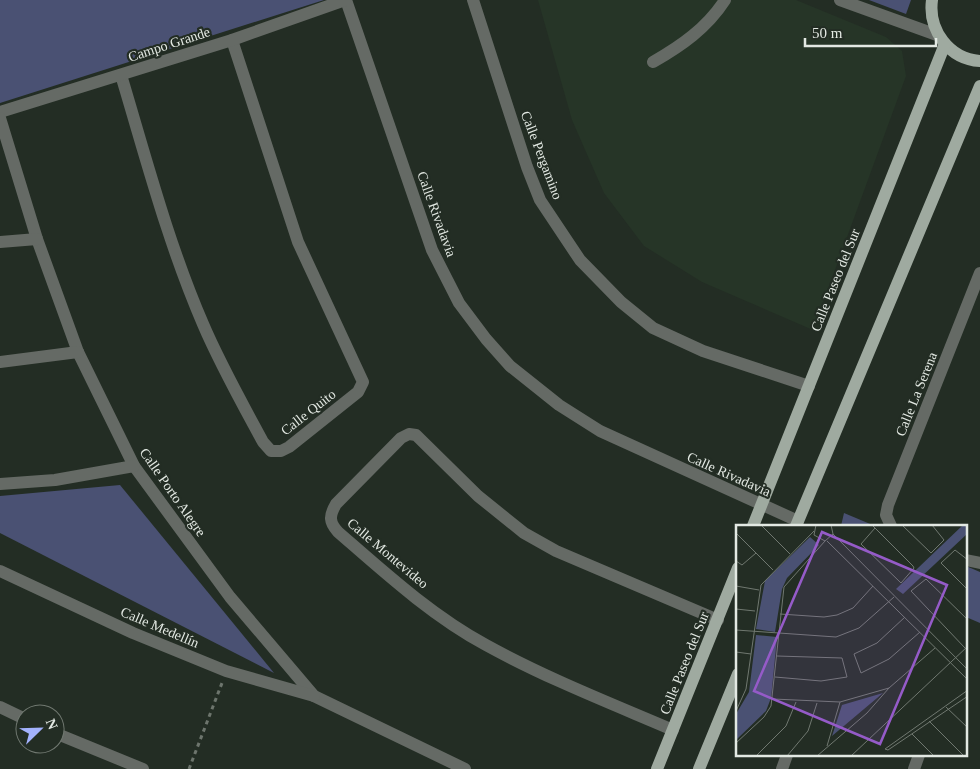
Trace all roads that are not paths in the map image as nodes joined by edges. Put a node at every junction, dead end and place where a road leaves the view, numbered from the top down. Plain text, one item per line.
1 (345, 0) edge
2 (473, 0) edge
3 (725, 0) edge
4 (840, 0) edge
5 (932, 0) edge
6 (232, 40) junction
7 (941, 40) junction
8 (980, 61) edge
9 (652, 62) dead end
10 (121, 75) junction
11 (980, 86) edge
12 (0, 112) edge
13 (0, 118) edge
14 (38, 239) junction
15 (0, 242) edge
16 (980, 273) edge
17 (78, 352) junction
18 (0, 362) edge
19 (809, 386) junction
20 (134, 466) junction
21 (0, 484) edge
22 (762, 504) junction
23 (797, 524) edge
24 (753, 525) edge
25 (891, 525) edge
26 (0, 571) edge
27 (736, 573) edge
28 (718, 620) junction
29 (736, 679) edge
30 (314, 696) junction
31 (0, 707) edge
32 (15, 714) edge
33 (673, 730) junction
34 (65, 737) edge
35 (787, 756) edge
36 (919, 756) edge
37 (143, 769) edge
38 (465, 769) edge
39 (657, 769) edge
40 (699, 769) edge
41 (782, 769) edge
42 (914, 769) edge

1 - 6 street, Campo Grande
1 - 22 street, Calle Rivadavia
2 - 19 street, Calle Pergamino
3 - 9 street
4 - 7 street
5 - 7 main road
6 - 10 street, Campo Grande
6 - 10 street, Calle Quito
7 - 8 main road
7 - 19 main road, Calle Paseo del Sur
10 - 12 street, Campo Grande
11 - 23 main road
13 - 14 street, Calle Porto Alegre
14 - 15 street
14 - 17 street, Calle Porto Alegre
16 - 25 street, Calle La Serena
17 - 18 street
17 - 20 street, Calle Porto Alegre
19 - 22 main road, Calle Paseo del Sur
20 - 21 street
20 - 30 street, Calle Porto Alegre
22 - 23 street, Calle Rivadavia
22 - 24 main road, Calle Paseo del Sur
26 - 30 street, Calle Medellín
27 - 28 main road, Calle Paseo del Sur
28 - 33 main road, Calle Paseo del Sur
28 - 33 street, Calle Montevideo
29 - 40 main road
30 - 38 street, Calle Porto Alegre
31 - 32 street
33 - 39 main road, Calle Paseo del Sur
34 - 37 street
35 - 41 street
36 - 42 street

